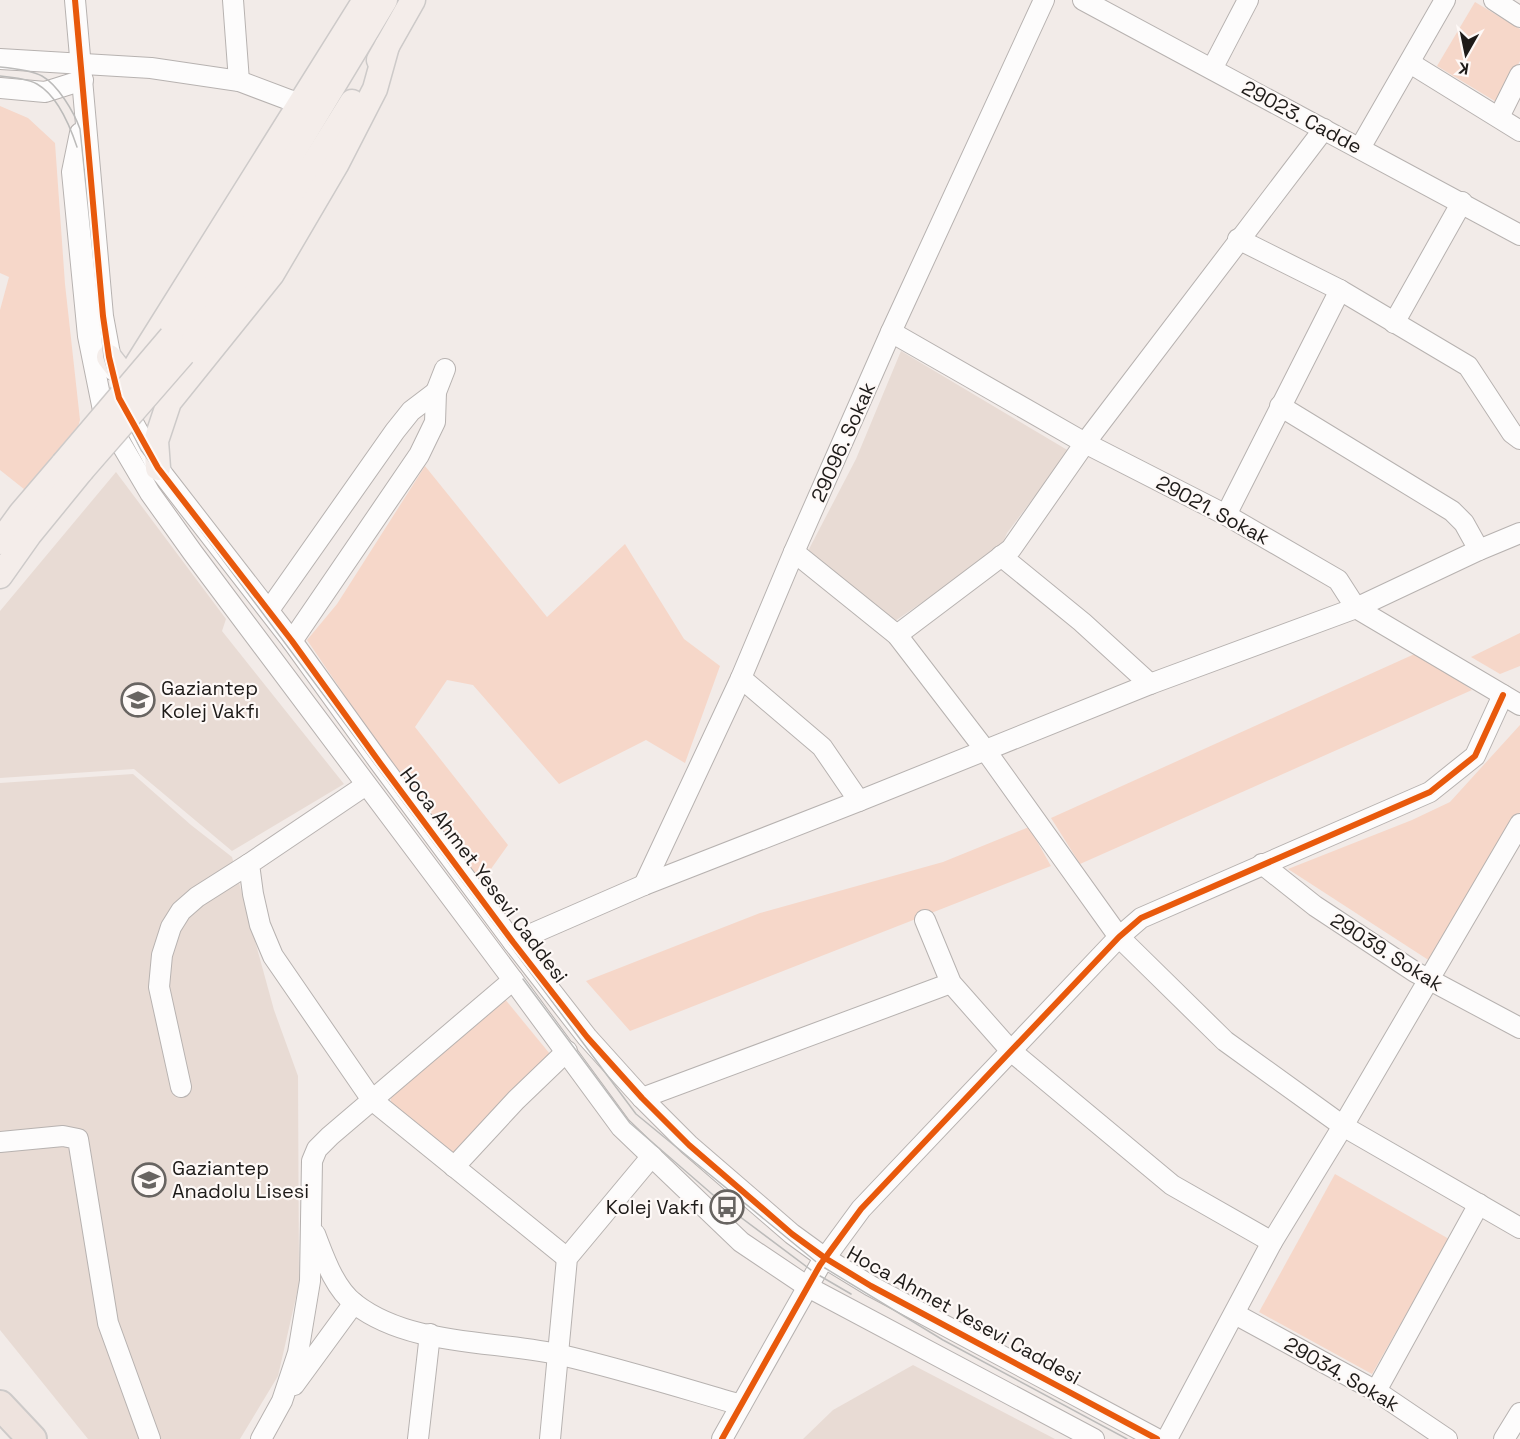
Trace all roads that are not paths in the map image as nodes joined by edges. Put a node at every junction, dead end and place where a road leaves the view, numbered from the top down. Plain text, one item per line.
1 (75, 0) edge
2 (233, 0) edge
3 (365, 0) edge
4 (385, 0) edge
5 (413, 0) edge
6 (1044, 0) edge
7 (1083, 0) edge
8 (1248, 0) edge
9 (1445, 0) edge
10 (1494, 0) edge
11 (1520, 17) edge
12 (387, 46) junction
13 (0, 59) edge
14 (1410, 63) junction
15 (1212, 69) junction
16 (82, 72) junction
17 (1520, 75) edge
18 (239, 81) junction
19 (0, 88) edge
20 (300, 104) junction
21 (84, 107) junction
22 (1499, 117) junction
23 (1324, 129) junction
24 (1520, 131) edge
25 (1360, 148) junction
26 (1462, 202) junction
27 (1520, 235) edge
28 (1239, 239) junction
29 (1340, 290) junction
30 (1394, 323) junction
31 (891, 332) junction
32 (177, 346) junction
33 (110, 357) junction
34 (445, 369) dead end
35 (435, 392) junction
36 (1280, 406) junction
37 (1520, 439) edge
38 (1085, 442) junction
39 (73, 467) junction
40 (158, 468) junction
41 (1226, 515) junction
42 (1520, 533) edge
43 (0, 542) edge
44 (1479, 550) junction
45 (794, 552) junction
46 (1001, 556) junction
47 (0, 576) edge
48 (1356, 608) junction
49 (269, 610) junction
50 (897, 634) junction
51 (292, 641) junction
52 (741, 678) junction
53 (1150, 684) junction
54 (1511, 700) edge
55 (986, 751) junction
56 (366, 785) junction
57 (859, 801) junction
58 (1520, 824) edge
59 (249, 864) junction
60 (1262, 864) junction
61 (644, 885) junction
62 (925, 920) dead end
63 (1119, 937) junction
64 (513, 942) junction
65 (513, 980) junction
66 (1429, 980) junction
67 (951, 983) junction
68 (1520, 1029) edge
69 (567, 1051) junction
70 (1011, 1051) junction
71 (181, 1087) dead end
72 (642, 1098) junction
73 (372, 1100) junction
74 (1343, 1126) junction
75 (0, 1142) edge
76 (652, 1156) junction
77 (454, 1167) junction
78 (1479, 1204) junction
79 (311, 1224) junction
80 (1520, 1228) edge
81 (1272, 1242) junction
82 (567, 1258) junction
83 (825, 1258) junction
84 (808, 1287) junction
85 (354, 1304) junction
86 (1235, 1314) junction
87 (430, 1334) junction
88 (560, 1355) junction
89 (1376, 1391) junction
90 (282, 1401) junction
91 (741, 1404) junction
92 (0, 1405) edge
93 (1520, 1413) edge
94 (32, 1439) edge
95 (150, 1439) edge
96 (261, 1439) edge
97 (418, 1439) edge
98 (550, 1439) edge
99 (722, 1439) edge
100 (1094, 1439) edge
101 (1156, 1439) edge
102 (1167, 1439) edge
103 (1447, 1439) edge
104 (1504, 1439) edge

1 - 16 street
2 - 18 street
3 - 20 main road
4 - 32 main road
5 - 12 main road
6 - 31 street, 29096. Sokak
7 - 15 street, 29023. Cadde
8 - 15 street
9 - 14 street
10 - 11 street
12 - 32 main road
12 - 40 main road
13 - 16 street
14 - 22 street
14 - 25 street
15 - 23 street, 29023. Cadde
16 - 18 street
16 - 19 street
16 - 21 street
17 - 22 street
18 - 20 street
20 - 33 main road
21 - 33 street, Hoca Ahmet Yesevi Caddesi
21 - 56 street, Hoca Ahmet Yesevi Caddesi
22 - 24 street
23 - 25 street, 29023. Cadde
23 - 28 street
25 - 26 street, 29023. Cadde
26 - 27 street, 29023. Cadde
26 - 30 street
28 - 29 street
28 - 38 street
29 - 30 street
29 - 36 street
30 - 37 street
31 - 38 street, 29021. Sokak
31 - 45 street, 29096. Sokak
32 - 39 main road, bridge
33 - 40 street, Hoca Ahmet Yesevi Caddesi
34 - 35 street
35 - 49 street
35 - 51 street
36 - 41 street
36 - 44 street
38 - 41 street, 29021. Sokak
38 - 46 street
39 - 43 main road
39 - 47 main road
40 - 49 street, Hoca Ahmet Yesevi Caddesi
41 - 48 street, 29021. Sokak
42 - 44 street
44 - 48 street
45 - 50 street
45 - 52 street, 29096. Sokak
46 - 50 street
46 - 53 street
48 - 53 street
48 - 54 street, 29021. Sokak
49 - 51 street, Hoca Ahmet Yesevi Caddesi
50 - 55 street
51 - 64 street, Hoca Ahmet Yesevi Caddesi
52 - 57 street
52 - 61 street, 29096. Sokak
53 - 55 street
54 - 60 street
55 - 57 street
55 - 63 street
56 - 59 street
56 - 65 street, Hoca Ahmet Yesevi Caddesi
57 - 61 street
58 - 66 street
59 - 71 street
59 - 73 street
60 - 63 street
60 - 66 street, 29039. Sokak
61 - 64 street
62 - 67 street
63 - 70 street
63 - 74 street
64 - 72 street, Hoca Ahmet Yesevi Caddesi
65 - 69 street, Hoca Ahmet Yesevi Caddesi
65 - 73 street
66 - 68 street, 29039. Sokak
66 - 74 street
67 - 70 street
67 - 72 street
69 - 76 street, Hoca Ahmet Yesevi Caddesi
69 - 77 street
70 - 81 street
70 - 83 street
72 - 83 street, Hoca Ahmet Yesevi Caddesi
73 - 77 street
73 - 79 street
74 - 78 street
74 - 81 street
75 - 95 street
76 - 82 street
76 - 84 street, Hoca Ahmet Yesevi Caddesi
77 - 82 street
78 - 80 street
78 - 89 street
79 - 85 street
79 - 90 street
81 - 86 street
82 - 88 street
83 - 84 street
83 - 101 street, Hoca Ahmet Yesevi Caddesi
84 - 91 street
84 - 100 street, Hoca Ahmet Yesevi Caddesi
85 - 87 street
85 - 90 street
86 - 89 street, 29034. Sokak
86 - 102 street
87 - 88 street
87 - 97 street
88 - 91 street
88 - 98 street
89 - 103 street, 29034. Sokak
90 - 96 street
91 - 99 street
92 - 94 highway
93 - 104 street

